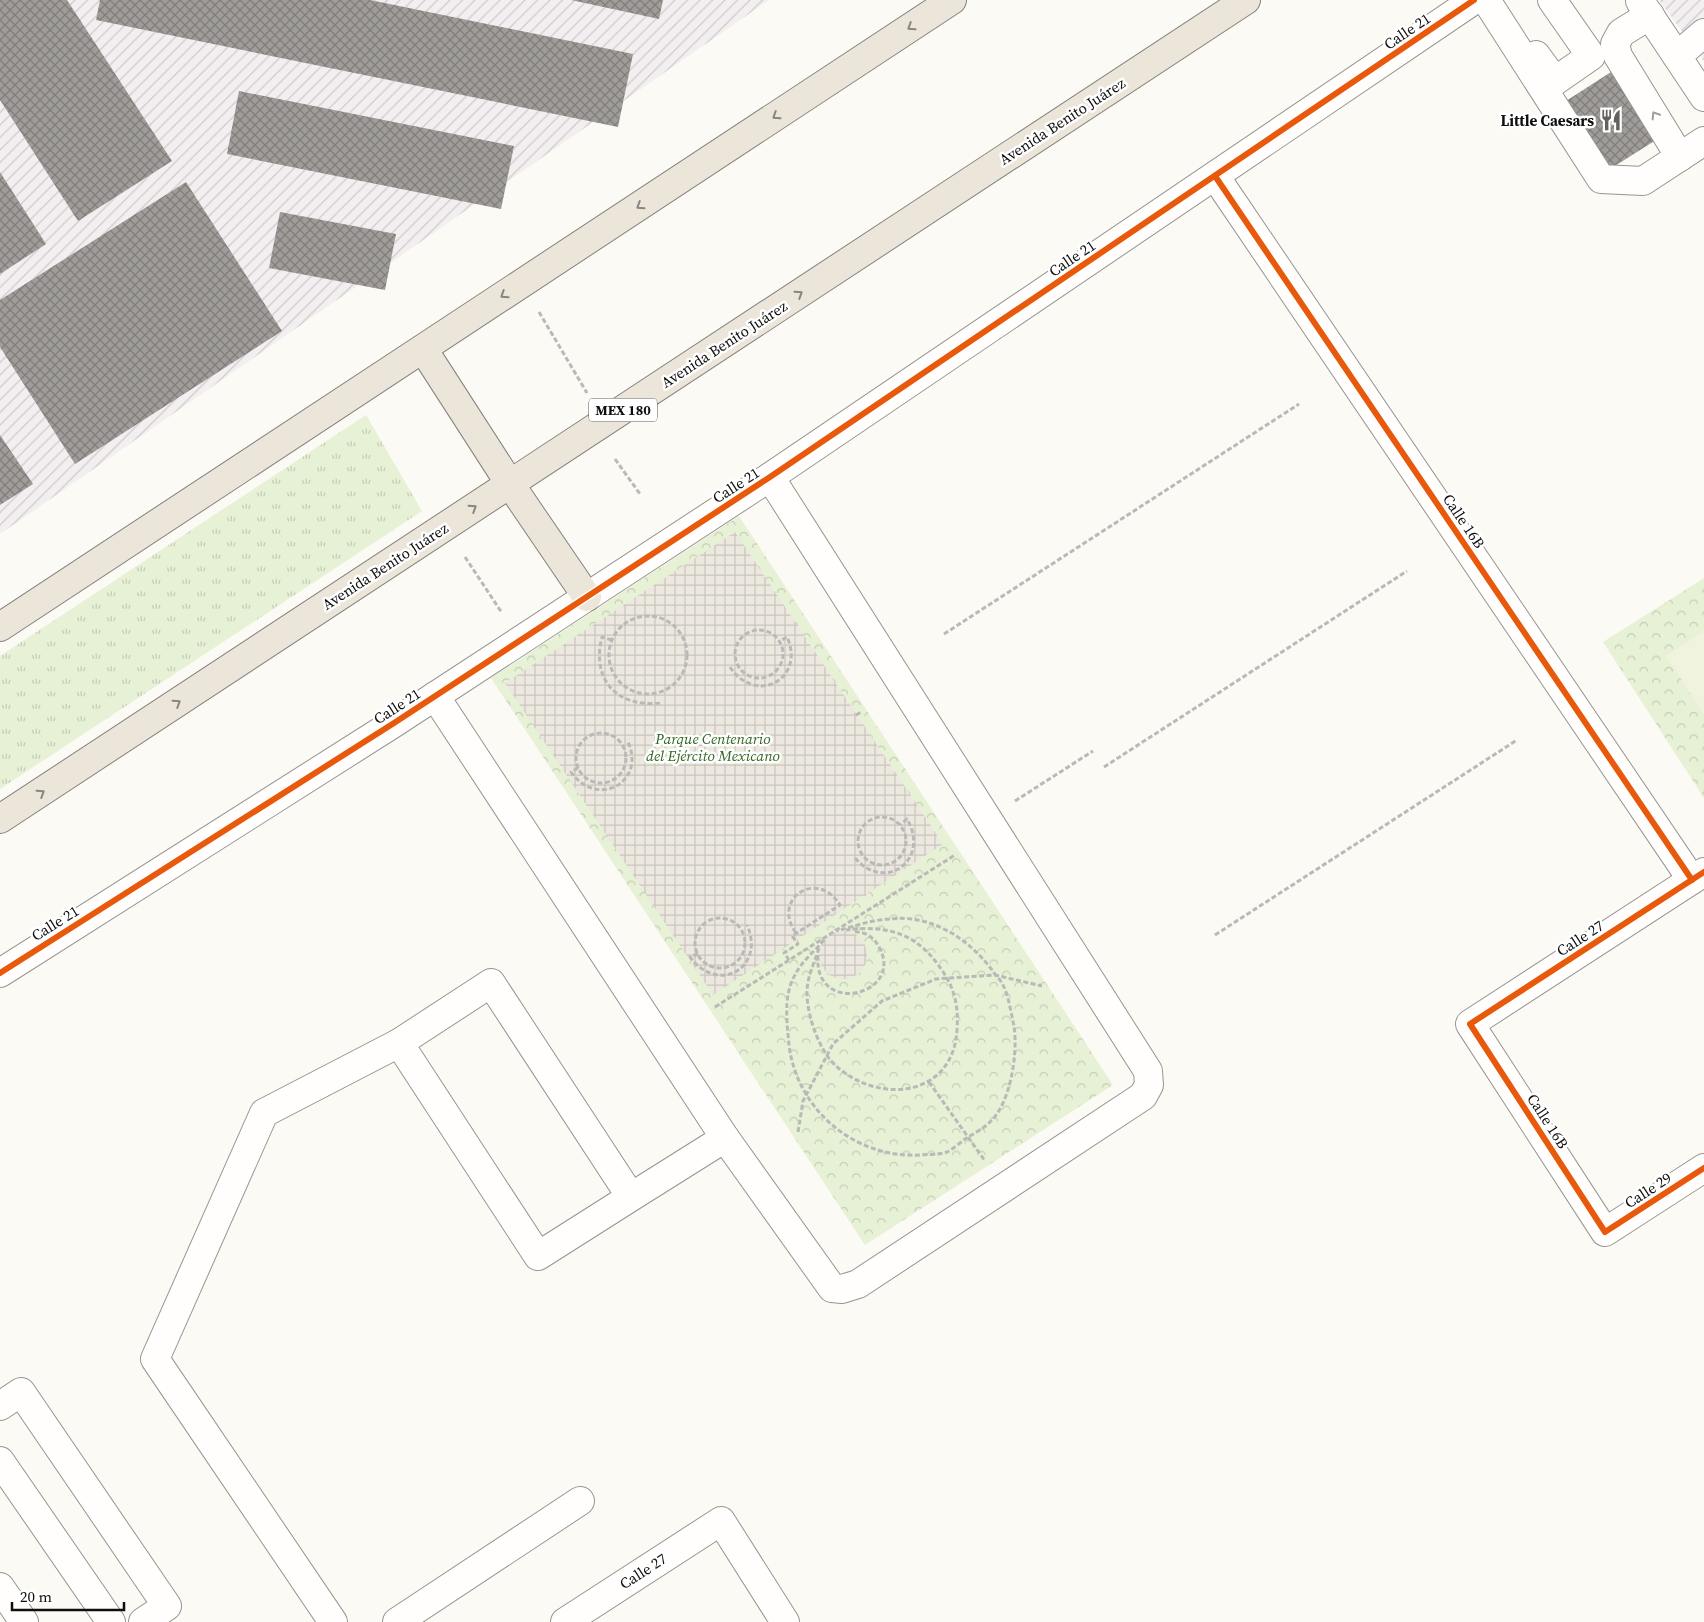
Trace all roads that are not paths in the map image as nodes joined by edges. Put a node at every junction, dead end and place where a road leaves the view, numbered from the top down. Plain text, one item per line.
1 (952, 0) edge
2 (1246, 0) edge
3 (1474, 0) edge
4 (1486, 0) edge
5 (1498, 0) edge
6 (1552, 0) edge
7 (1645, 8) edge
8 (1704, 34) edge
9 (1677, 56) junction
10 (1704, 97) edge
11 (1704, 141) edge
12 (1680, 157) junction
13 (1215, 176) junction
14 (422, 350) junction
15 (770, 478) junction
16 (510, 484) junction
17 (587, 597) junction
18 (0, 627) edge
19 (435, 696) junction
20 (0, 819) edge
21 (1698, 876) edge
22 (0, 973) edge
23 (1470, 1024) joint
24 (400, 1043) junction
25 (725, 1138) junction
26 (1704, 1168) edge
27 (631, 1197) junction
28 (1605, 1232) joint
29 (0, 1406) edge
30 (0, 1461) edge
31 (580, 1501) dead end
32 (0, 1587) edge
33 (24, 1622) edge
34 (111, 1622) edge
35 (143, 1622) edge
36 (333, 1622) edge
37 (397, 1622) edge
38 (565, 1622) edge
39 (785, 1622) edge

1 -> 14 main road
16 -> 2 main road, Avenida Benito Juárez / MEX 180
3 - 13 street, Calle 21
4 - 12 street
5 - 6 street
7 - 9 street
12 -> 7 street
8 - 9 street
9 - 10 street
11 - 12 street
13 - 15 street, Calle 21
13 - 21 street, Calle 16B
14 - 16 main road
14 - 18 main road
15 - 17 street, Calle 21
15 - 25 street
16 - 17 main road
20 -> 16 main road, Avenida Benito Juárez / MEX 180
17 - 19 street, Calle 21
19 - 22 street, Calle 21
19 - 25 street
21 - 23 street, Calle 27
23 - 28 street, Calle 16B
24 - 27 street
24 - 27 street
24 - 36 street
25 - 27 street
26 - 28 street, Calle 29
29 - 35 street
30 - 34 street
31 - 37 street
32 - 33 street
38 - 39 street, Calle 27

